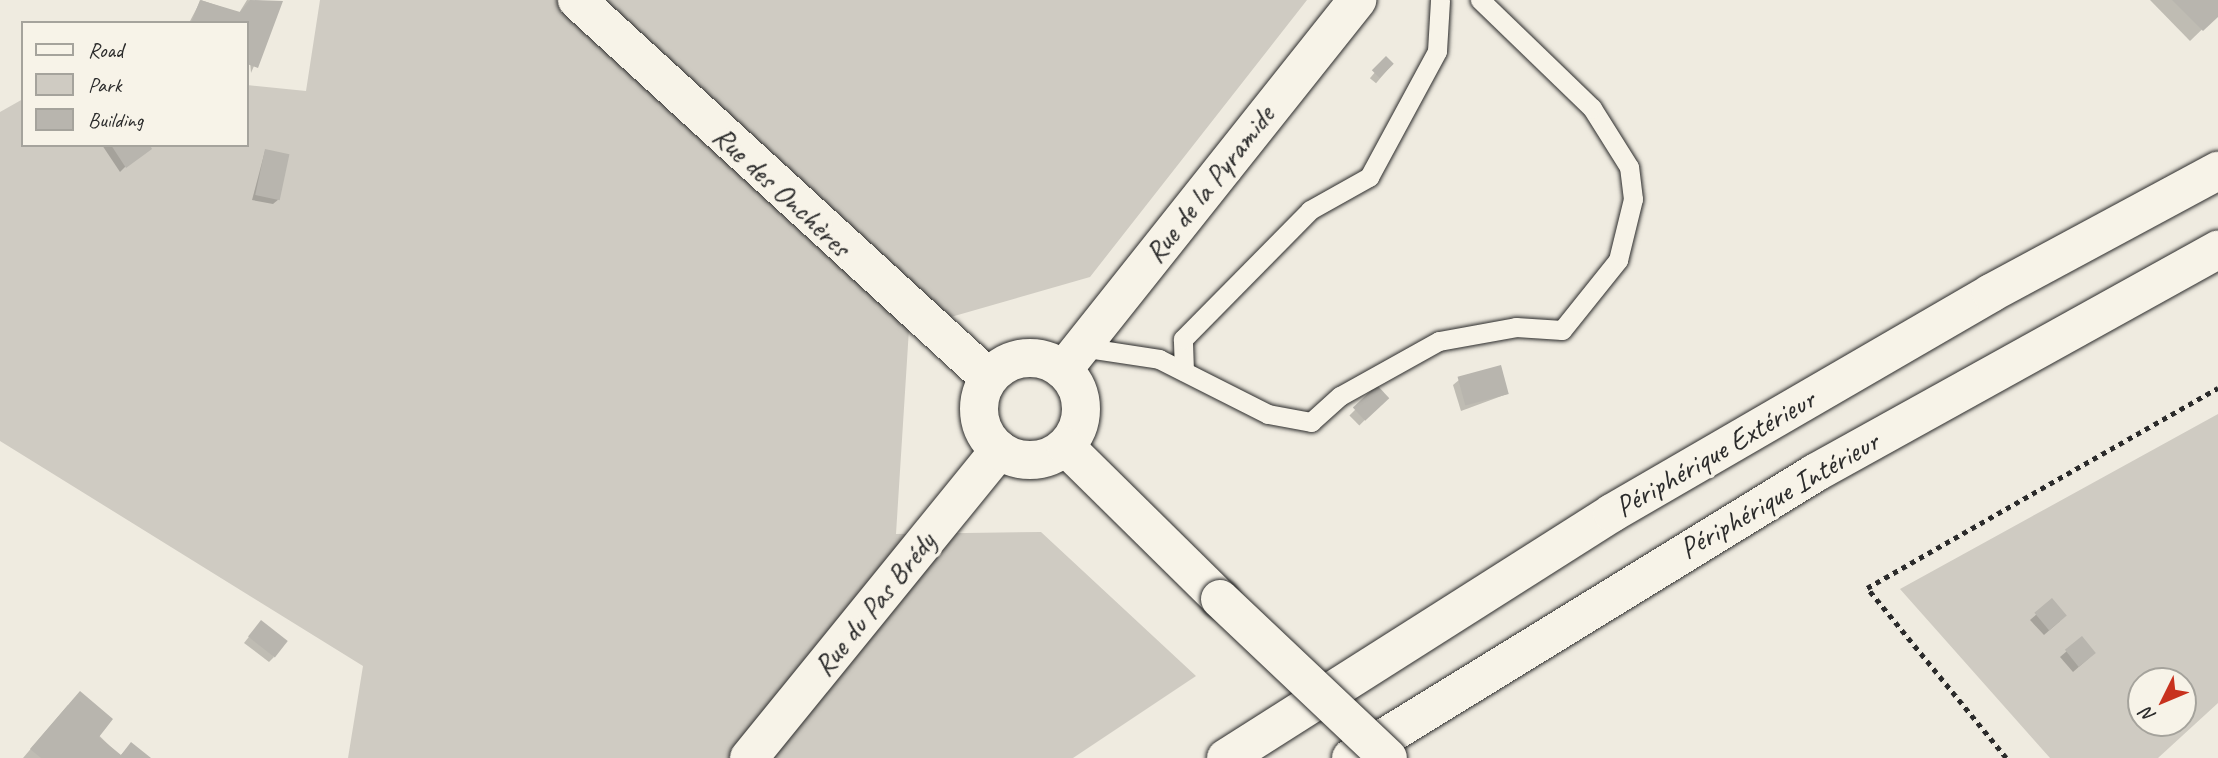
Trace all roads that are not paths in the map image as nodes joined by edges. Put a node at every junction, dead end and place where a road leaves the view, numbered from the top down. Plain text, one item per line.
1 (577, 0) edge
2 (1357, 0) edge
3 (1440, 0) edge
4 (1480, 0) edge
5 (2218, 171) edge
6 (2218, 250) edge
7 (1072, 358) junction
8 (1184, 371) junction
9 (989, 378) junction
10 (1066, 447) junction
11 (999, 450) junction
12 (749, 758) edge
13 (1226, 758) edge
14 (1351, 758) edge
15 (1388, 758) edge

1 - 9 main road, Rue des Onchères
2 - 7 main road, Rue de la Pyramide
3 - 8 lane
4 - 8 lane
5 - 13 main road, Périphérique Extérieur
6 - 14 main road, Périphérique Intérieur
7 - 8 lane
7 - 9 main road
7 - 10 main road
9 - 11 main road
10 - 11 main road
10 - 15 main road, bridge
11 - 12 main road, Rue du Pas Brédy

